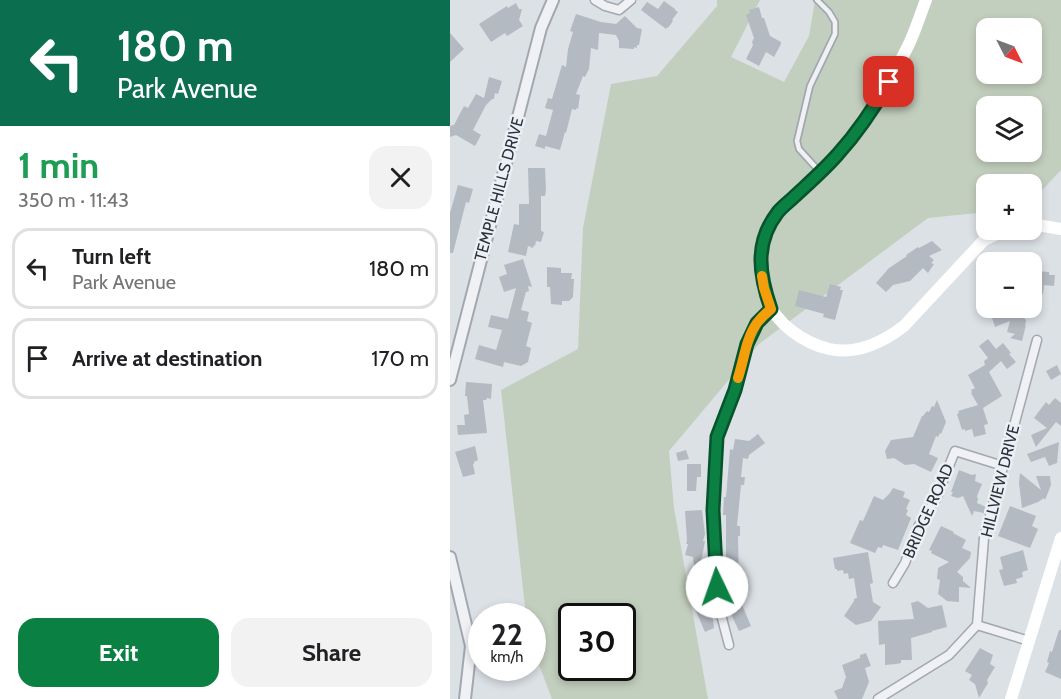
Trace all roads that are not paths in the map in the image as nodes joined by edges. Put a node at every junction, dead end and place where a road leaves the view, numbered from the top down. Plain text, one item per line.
1 (553, 0) edge
2 (595, 0) edge
3 (631, 0) edge
4 (818, 0) edge
5 (926, 0) edge
6 (820, 172) junction
7 (1042, 226) edge
8 (1061, 229) edge
9 (984, 240) edge
10 (771, 309) junction
11 (1037, 340) dead end
12 (450, 380) edge
13 (1003, 466) junction
14 (1061, 538) edge
15 (450, 557) edge
16 (893, 583) dead end
17 (977, 625) junction
18 (1029, 640) junction
19 (729, 645) dead end
20 (465, 699) edge
21 (878, 699) edge
22 (1011, 699) edge

1 - 12 street, TEMPLE HILLS DRIVE
2 - 3 street
4 - 6 lane
5 - 6 main road
6 - 10 main road
7 - 8 main road
9 - 10 main road
10 - 19 street
11 - 13 street, HILLVIEW DRIVE
13 - 16 street, BRIDGE ROAD
13 - 17 street, HILLVIEW DRIVE
14 - 18 main road
15 - 20 street
17 - 18 street
17 - 21 street
18 - 22 main road

